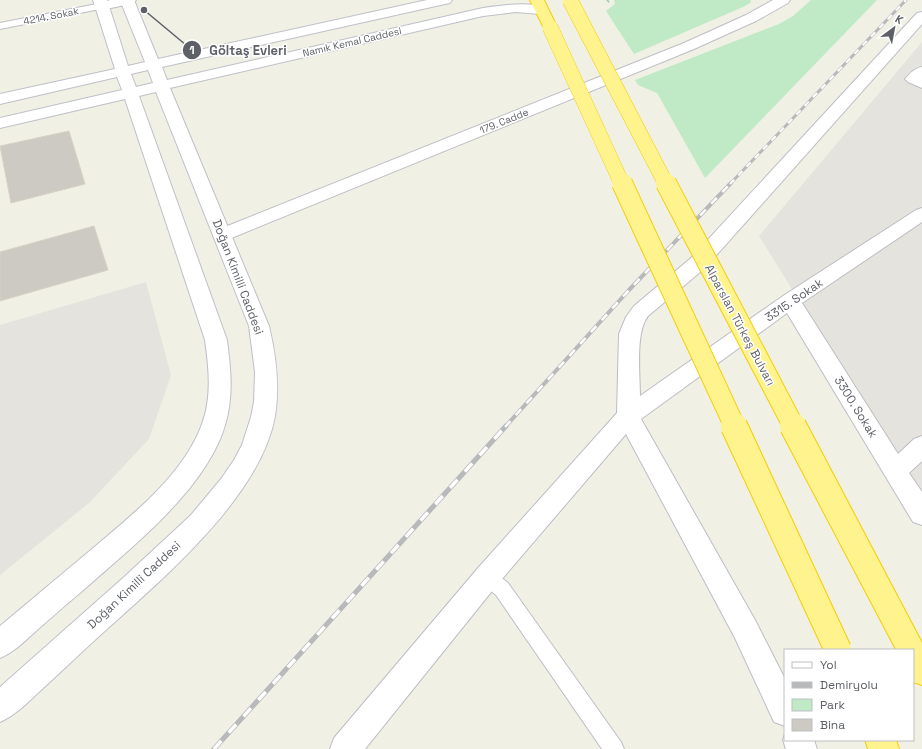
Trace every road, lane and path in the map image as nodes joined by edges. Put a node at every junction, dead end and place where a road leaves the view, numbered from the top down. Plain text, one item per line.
1 (128, 0) edge
2 (445, 0) edge
3 (570, 0) edge
4 (607, 0) edge
5 (783, 0) edge
6 (101, 3) edge
7 (420, 3) edge
8 (610, 3) dead end
9 (543, 12) edge
10 (922, 16) edge
11 (0, 26) edge
12 (153, 65) junction
13 (123, 72) junction
14 (162, 86) junction
15 (131, 93) junction
16 (0, 99) edge
17 (0, 123) edge
18 (922, 214) edge
19 (222, 235) junction
20 (790, 301) junction
21 (628, 416) junction
22 (922, 446) edge
23 (895, 471) junction
24 (922, 514) edge
25 (487, 577) junction
26 (0, 644) edge
27 (838, 649) edge
28 (910, 649) edge
29 (914, 656) edge
30 (922, 671) edge
31 (0, 707) edge
32 (784, 709) edge
33 (345, 749) edge
34 (614, 749) edge

1 - 6 street
1 - 12 street, Doğan Kimilli Caddesi
2 - 7 street, Namık Kemal Caddesi
3 - 28 highway, Alparslan Türkeş Bulvarı, bridge
4 - 8 path
5 - 19 street, 179. Cadde
6 - 11 lane, 4214. Sokak
6 - 13 street
7 - 12 street, Namık Kemal Caddesi
9 - 14 street, Namık Kemal Caddesi
9 - 27 highway, bridge
10 - 21 street
12 - 13 street, Namık Kemal Caddesi
12 - 14 street, Doğan Kimilli Caddesi
13 - 15 street
13 - 16 street, Namık Kemal Caddesi
14 - 15 street, Namık Kemal Caddesi
14 - 19 street, Doğan Kimilli Caddesi
15 - 17 street, Namık Kemal Caddesi
15 - 26 street
18 - 20 street, 3315. Sokak
19 - 31 street, Doğan Kimilli Caddesi
20 - 21 street, 3315. Sokak
20 - 23 street, 3300. Sokak
21 - 25 street, 3315. Sokak
21 - 32 street
22 - 23 street
23 - 24 street, 3300. Sokak
25 - 33 street, 3315. Sokak
25 - 34 lane
29 - 30 highway

